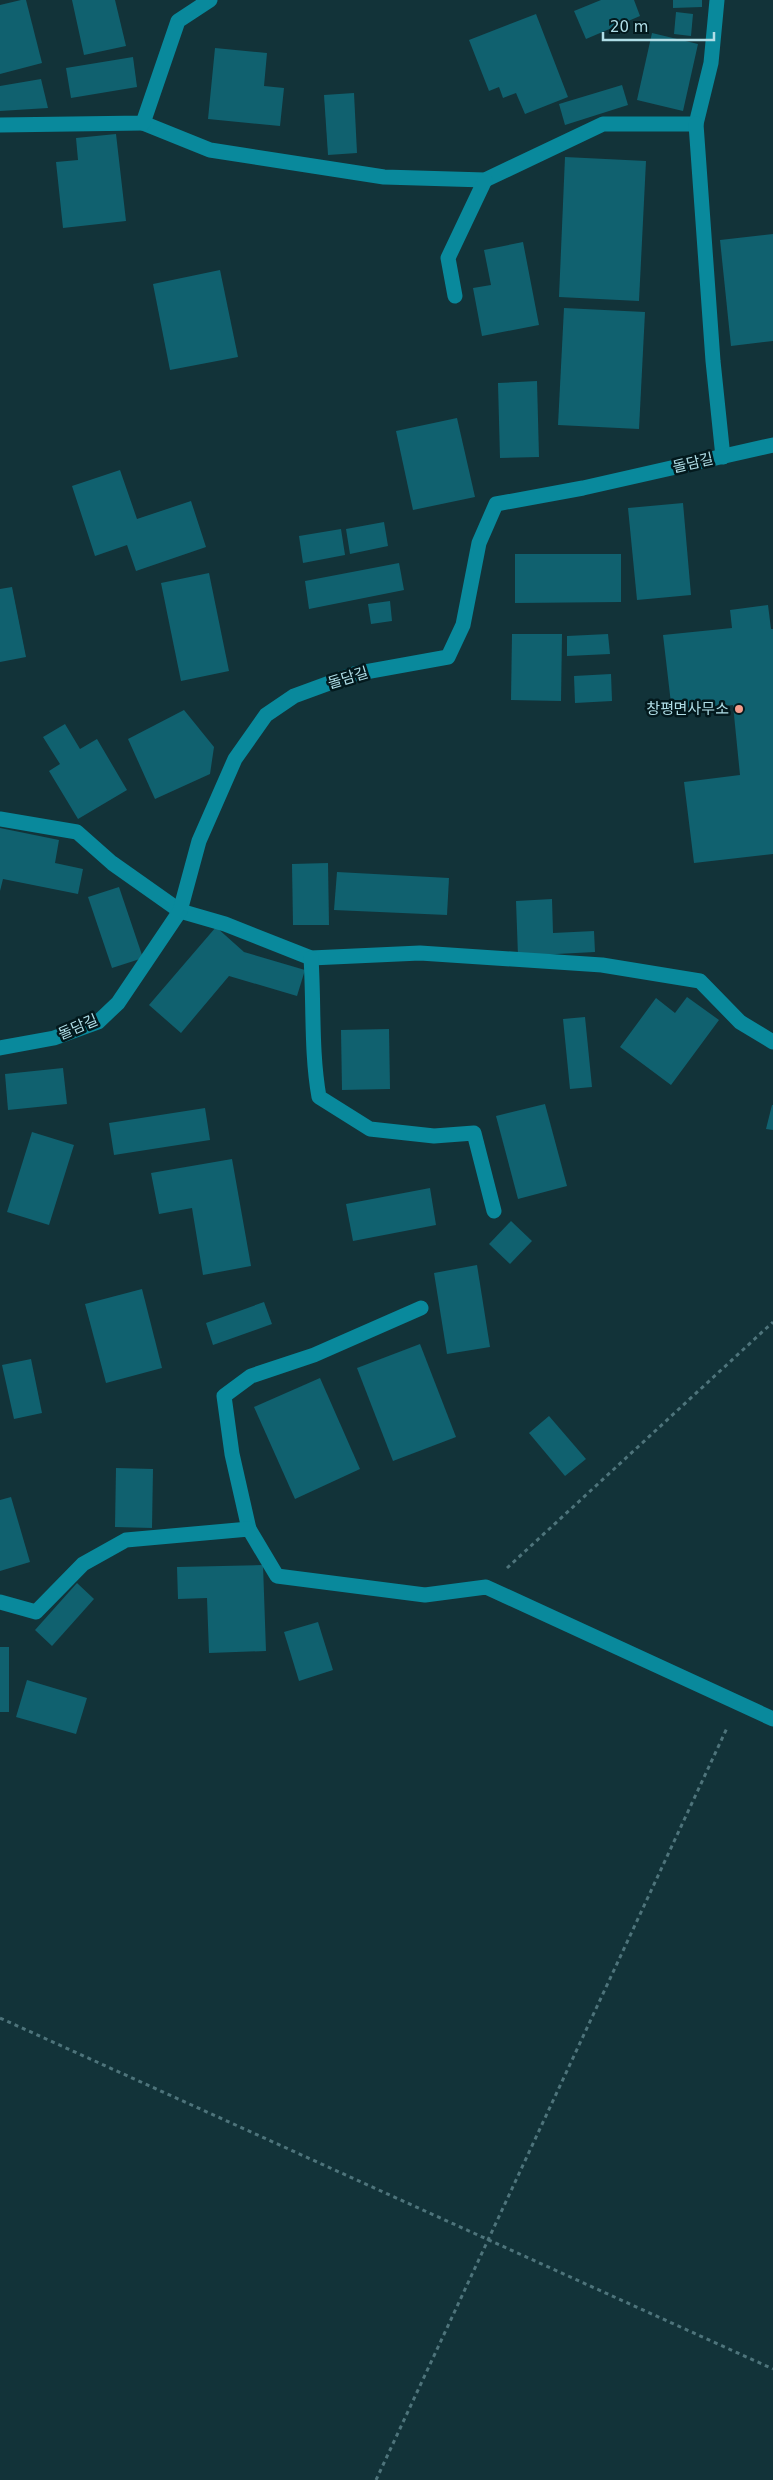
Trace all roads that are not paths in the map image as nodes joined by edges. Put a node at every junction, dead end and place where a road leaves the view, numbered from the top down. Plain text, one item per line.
1 (210, 0) edge
2 (717, 0) edge
3 (143, 123) junction
4 (696, 124) junction
5 (0, 125) edge
6 (486, 180) junction
7 (455, 296) dead end
8 (773, 445) edge
9 (723, 457) junction
10 (0, 818) edge
11 (180, 911) junction
12 (311, 958) junction
13 (773, 1042) edge
14 (0, 1048) edge
15 (494, 1211) dead end
16 (421, 1308) dead end
17 (249, 1529) junction
18 (0, 1602) edge
19 (773, 1718) edge

1 - 3 street
2 - 4 street
3 - 5 street
3 - 6 street
4 - 6 street
4 - 9 street
6 - 7 street
8 - 9 street, 돌담길
9 - 11 street, 돌담길
10 - 11 street
11 - 12 street
11 - 14 street, 돌담길
12 - 13 street
12 - 15 street
16 - 17 street
17 - 18 street
17 - 19 street

